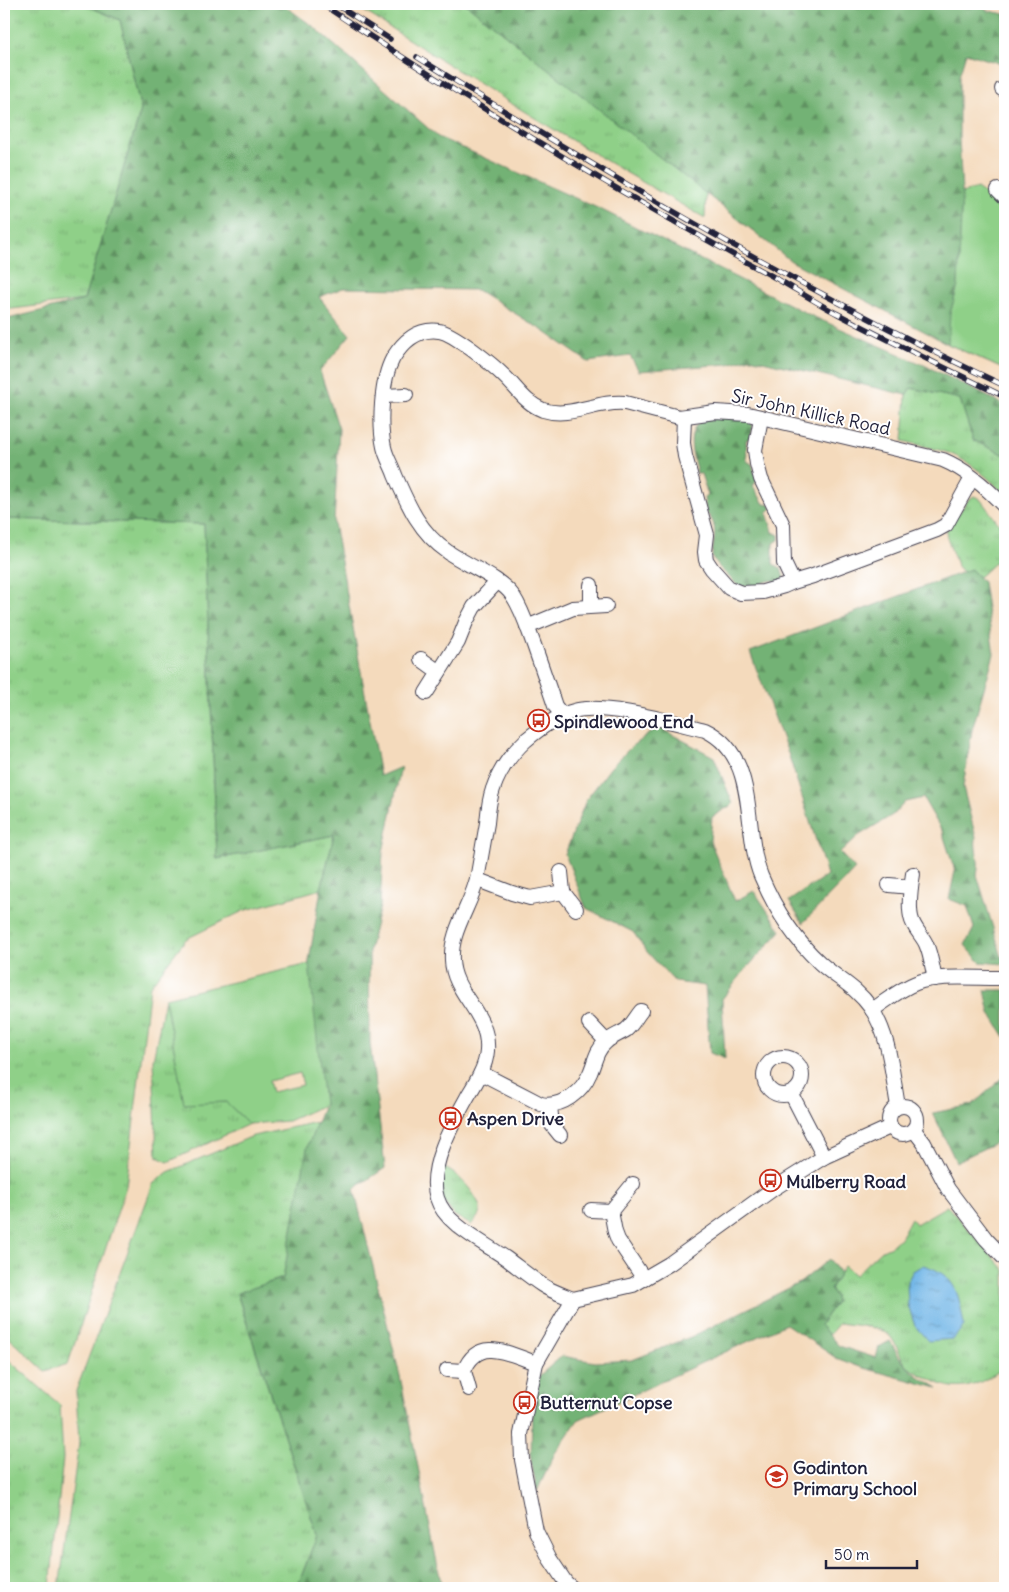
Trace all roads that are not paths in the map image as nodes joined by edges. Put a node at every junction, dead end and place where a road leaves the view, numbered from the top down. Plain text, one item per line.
1 (384, 391) junction
2 (406, 395) dead end
3 (684, 418) junction
4 (761, 418) junction
5 (972, 478) junction
6 (1005, 507) edge
7 (497, 582) junction
8 (793, 582) junction
9 (591, 585) dead end
10 (591, 606) junction
11 (606, 606) dead end
12 (527, 627) junction
13 (421, 659) dead end
14 (439, 672) junction
15 (426, 693) dead end
16 (563, 716) junction
17 (561, 872) dead end
18 (478, 880) junction
19 (889, 885) dead end
20 (563, 892) junction
21 (576, 909) dead end
22 (1005, 978) edge
23 (935, 979) junction
24 (872, 1010) junction
25 (641, 1011) dead end
26 (589, 1023) dead end
27 (606, 1041) junction
28 (481, 1073) junction
29 (791, 1093) dead end
30 (550, 1106) junction
31 (898, 1106) junction
32 (890, 1127) junction
33 (914, 1130) junction
34 (560, 1135) dead end
35 (824, 1157) junction
36 (633, 1184) dead end
37 (592, 1210) dead end
38 (611, 1212) junction
39 (1005, 1259) edge
40 (644, 1279) junction
41 (573, 1299) junction
42 (536, 1363) junction
43 (448, 1370) dead end
44 (464, 1371) junction
45 (469, 1388) dead end
46 (567, 1587) edge

1 - 2 street
1 - 3 street, Sir John Killick Road
1 - 7 street
3 - 4 street, Sir John Killick Road
3 - 8 street
4 - 5 street, Sir John Killick Road
4 - 8 street
5 - 6 street, Sir John Killick Road
5 - 8 street
7 - 12 street
7 - 14 street
9 - 10 street
10 - 11 street
10 - 12 street
12 - 16 street
13 - 14 street
14 - 15 street
16 - 18 street
16 - 24 street
17 - 20 street
18 - 20 street
18 - 28 street
19 - 23 street
20 - 21 street
22 - 23 street
23 - 24 street
24 - 31 street
25 - 27 street
26 - 27 street
27 - 30 street
28 - 30 street
28 - 41 street
29 - 35 street
30 - 34 street
31 - 32 street
31 - 33 street
32 - 33 street
32 - 35 street
33 - 39 street
35 - 40 street
36 - 38 street
37 - 38 street
38 - 40 street
40 - 41 street
41 - 42 street
42 - 44 street
42 - 46 street
43 - 44 street
44 - 45 street

